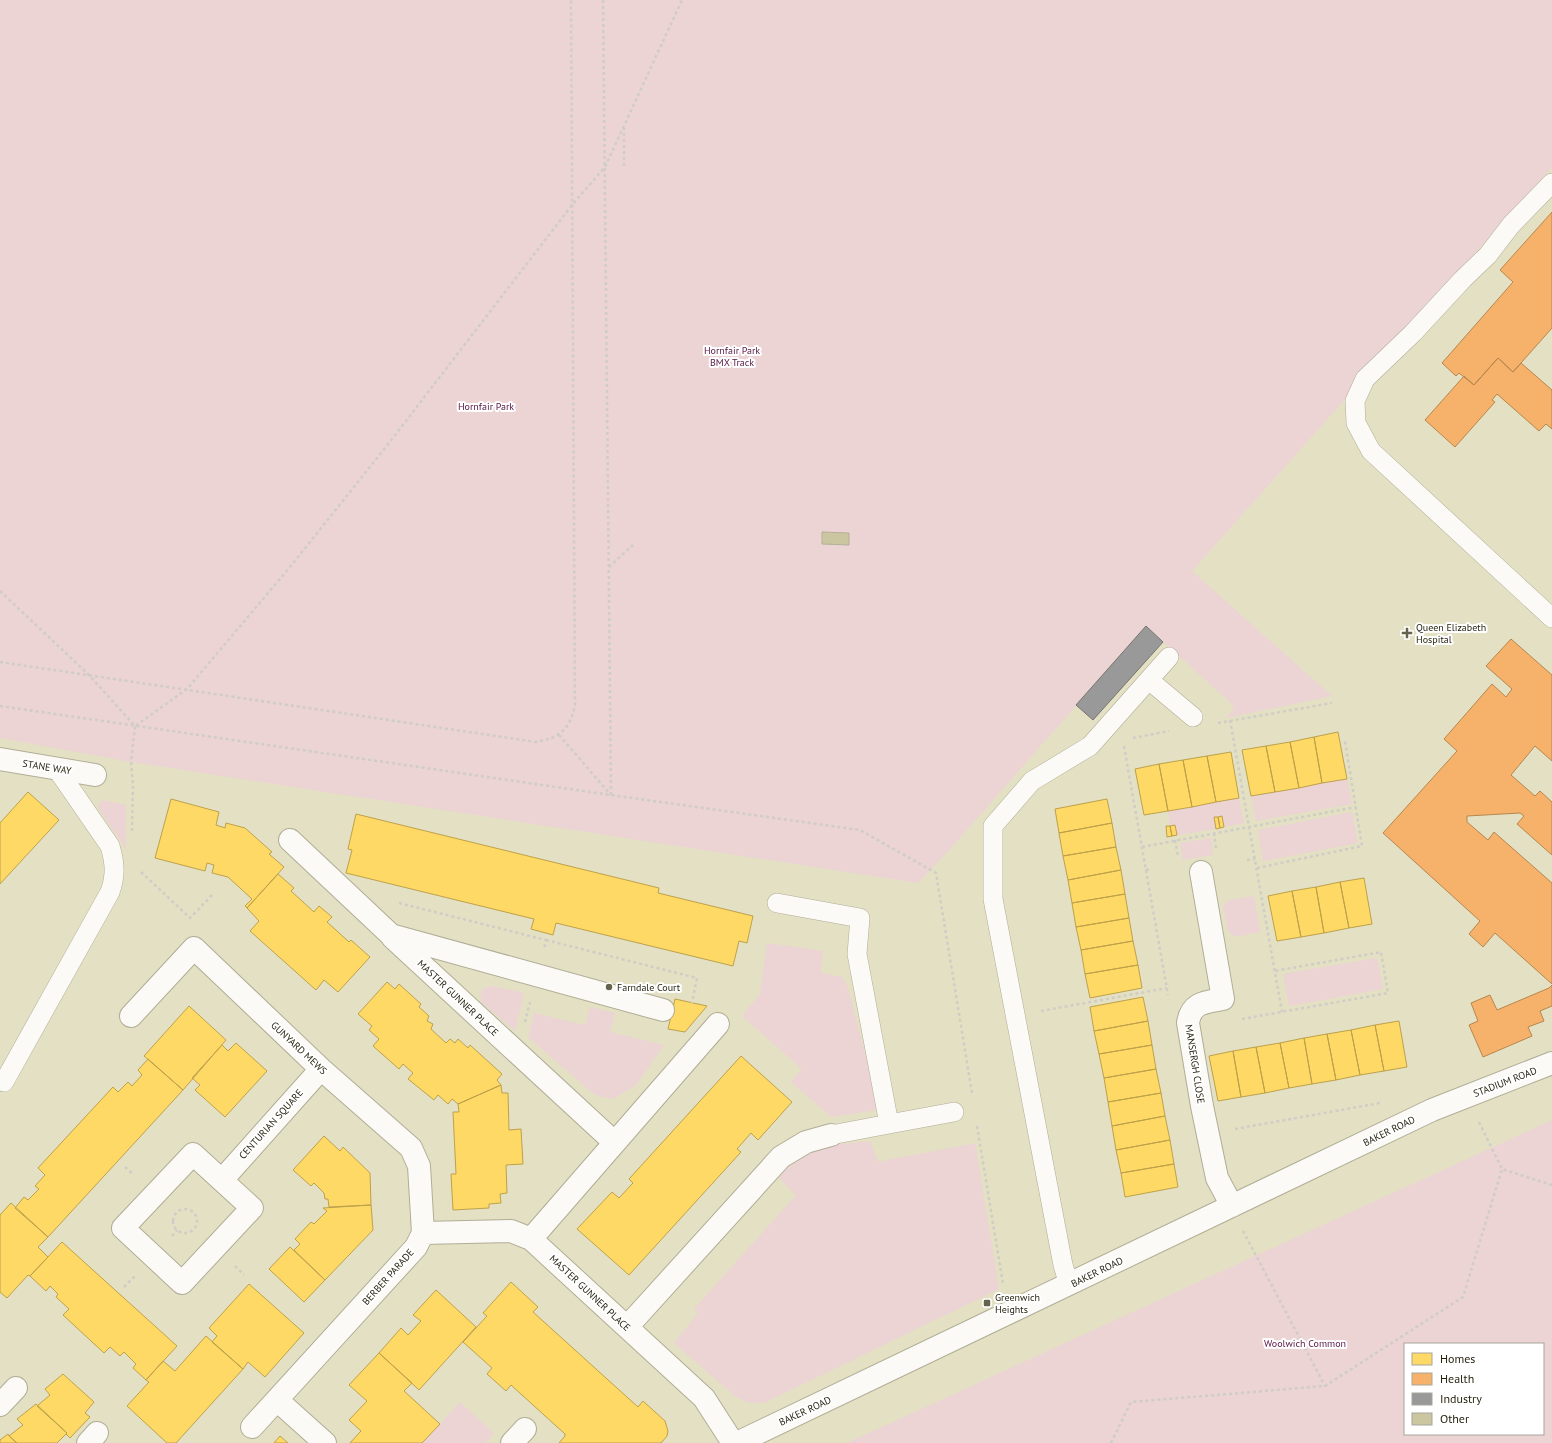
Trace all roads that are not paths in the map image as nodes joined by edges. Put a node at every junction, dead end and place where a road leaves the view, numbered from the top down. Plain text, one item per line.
1 (1552, 183) edge
2 (1552, 618) edge
3 (1169, 657) dead end
4 (1149, 680) junction
5 (1193, 717) dead end
6 (0, 759) edge
7 (57, 768) junction
8 (95, 775) dead end
9 (290, 840) dead end
10 (1201, 872) dead end
11 (777, 903) dead end
12 (391, 935) junction
13 (663, 1010) dead end
14 (131, 1016) dead end
15 (718, 1024) dead end
16 (1552, 1063) edge
17 (321, 1069) junction
18 (4, 1082) dead end
19 (1457, 1100) joint
20 (954, 1112) dead end
21 (889, 1124) junction
22 (831, 1135) joint
23 (614, 1142) junction
24 (222, 1180) junction
25 (1232, 1206) junction
26 (423, 1233) junction
27 (531, 1239) junction
28 (1069, 1285) junction
29 (627, 1327) junction
30 (16, 1388) dead end
31 (277, 1400) junction
32 (0, 1405) edge
33 (252, 1427) dead end
34 (324, 1443) edge
35 (733, 1443) edge
36 (737, 1443) edge

1 - 2 lane
3 - 4 lane
4 - 5 lane
4 - 28 lane
6 - 7 street, STANE WAY
7 - 8 street, STANE WAY
7 - 18 lane
9 - 12 street, MASTER GUNNER PLACE
10 - 25 street, MANSERGH CLOSE
11 - 21 lane
12 - 13 street, MASTER GUNNER PLACE
12 - 23 street, MASTER GUNNER PLACE
14 - 17 street, GUNYARD MEWS
15 - 23 street
16 - 19 street, STADIUM ROAD
17 - 24 street, CENTURIAN SQUARE
17 - 26 street, GUNYARD MEWS
19 - 25 street, BAKER ROAD
20 - 21 lane
21 - 22 lane
22 - 29 street
23 - 27 street
24 - 24 street
25 - 28 street, BAKER ROAD
26 - 27 street
26 - 31 street, BERBER PARADE
27 - 29 street, MASTER GUNNER PLACE
28 - 36 street, BAKER ROAD
29 - 35 street, MASTER GUNNER PLACE
30 - 32 street
31 - 33 street, BERBER PARADE
31 - 34 street

